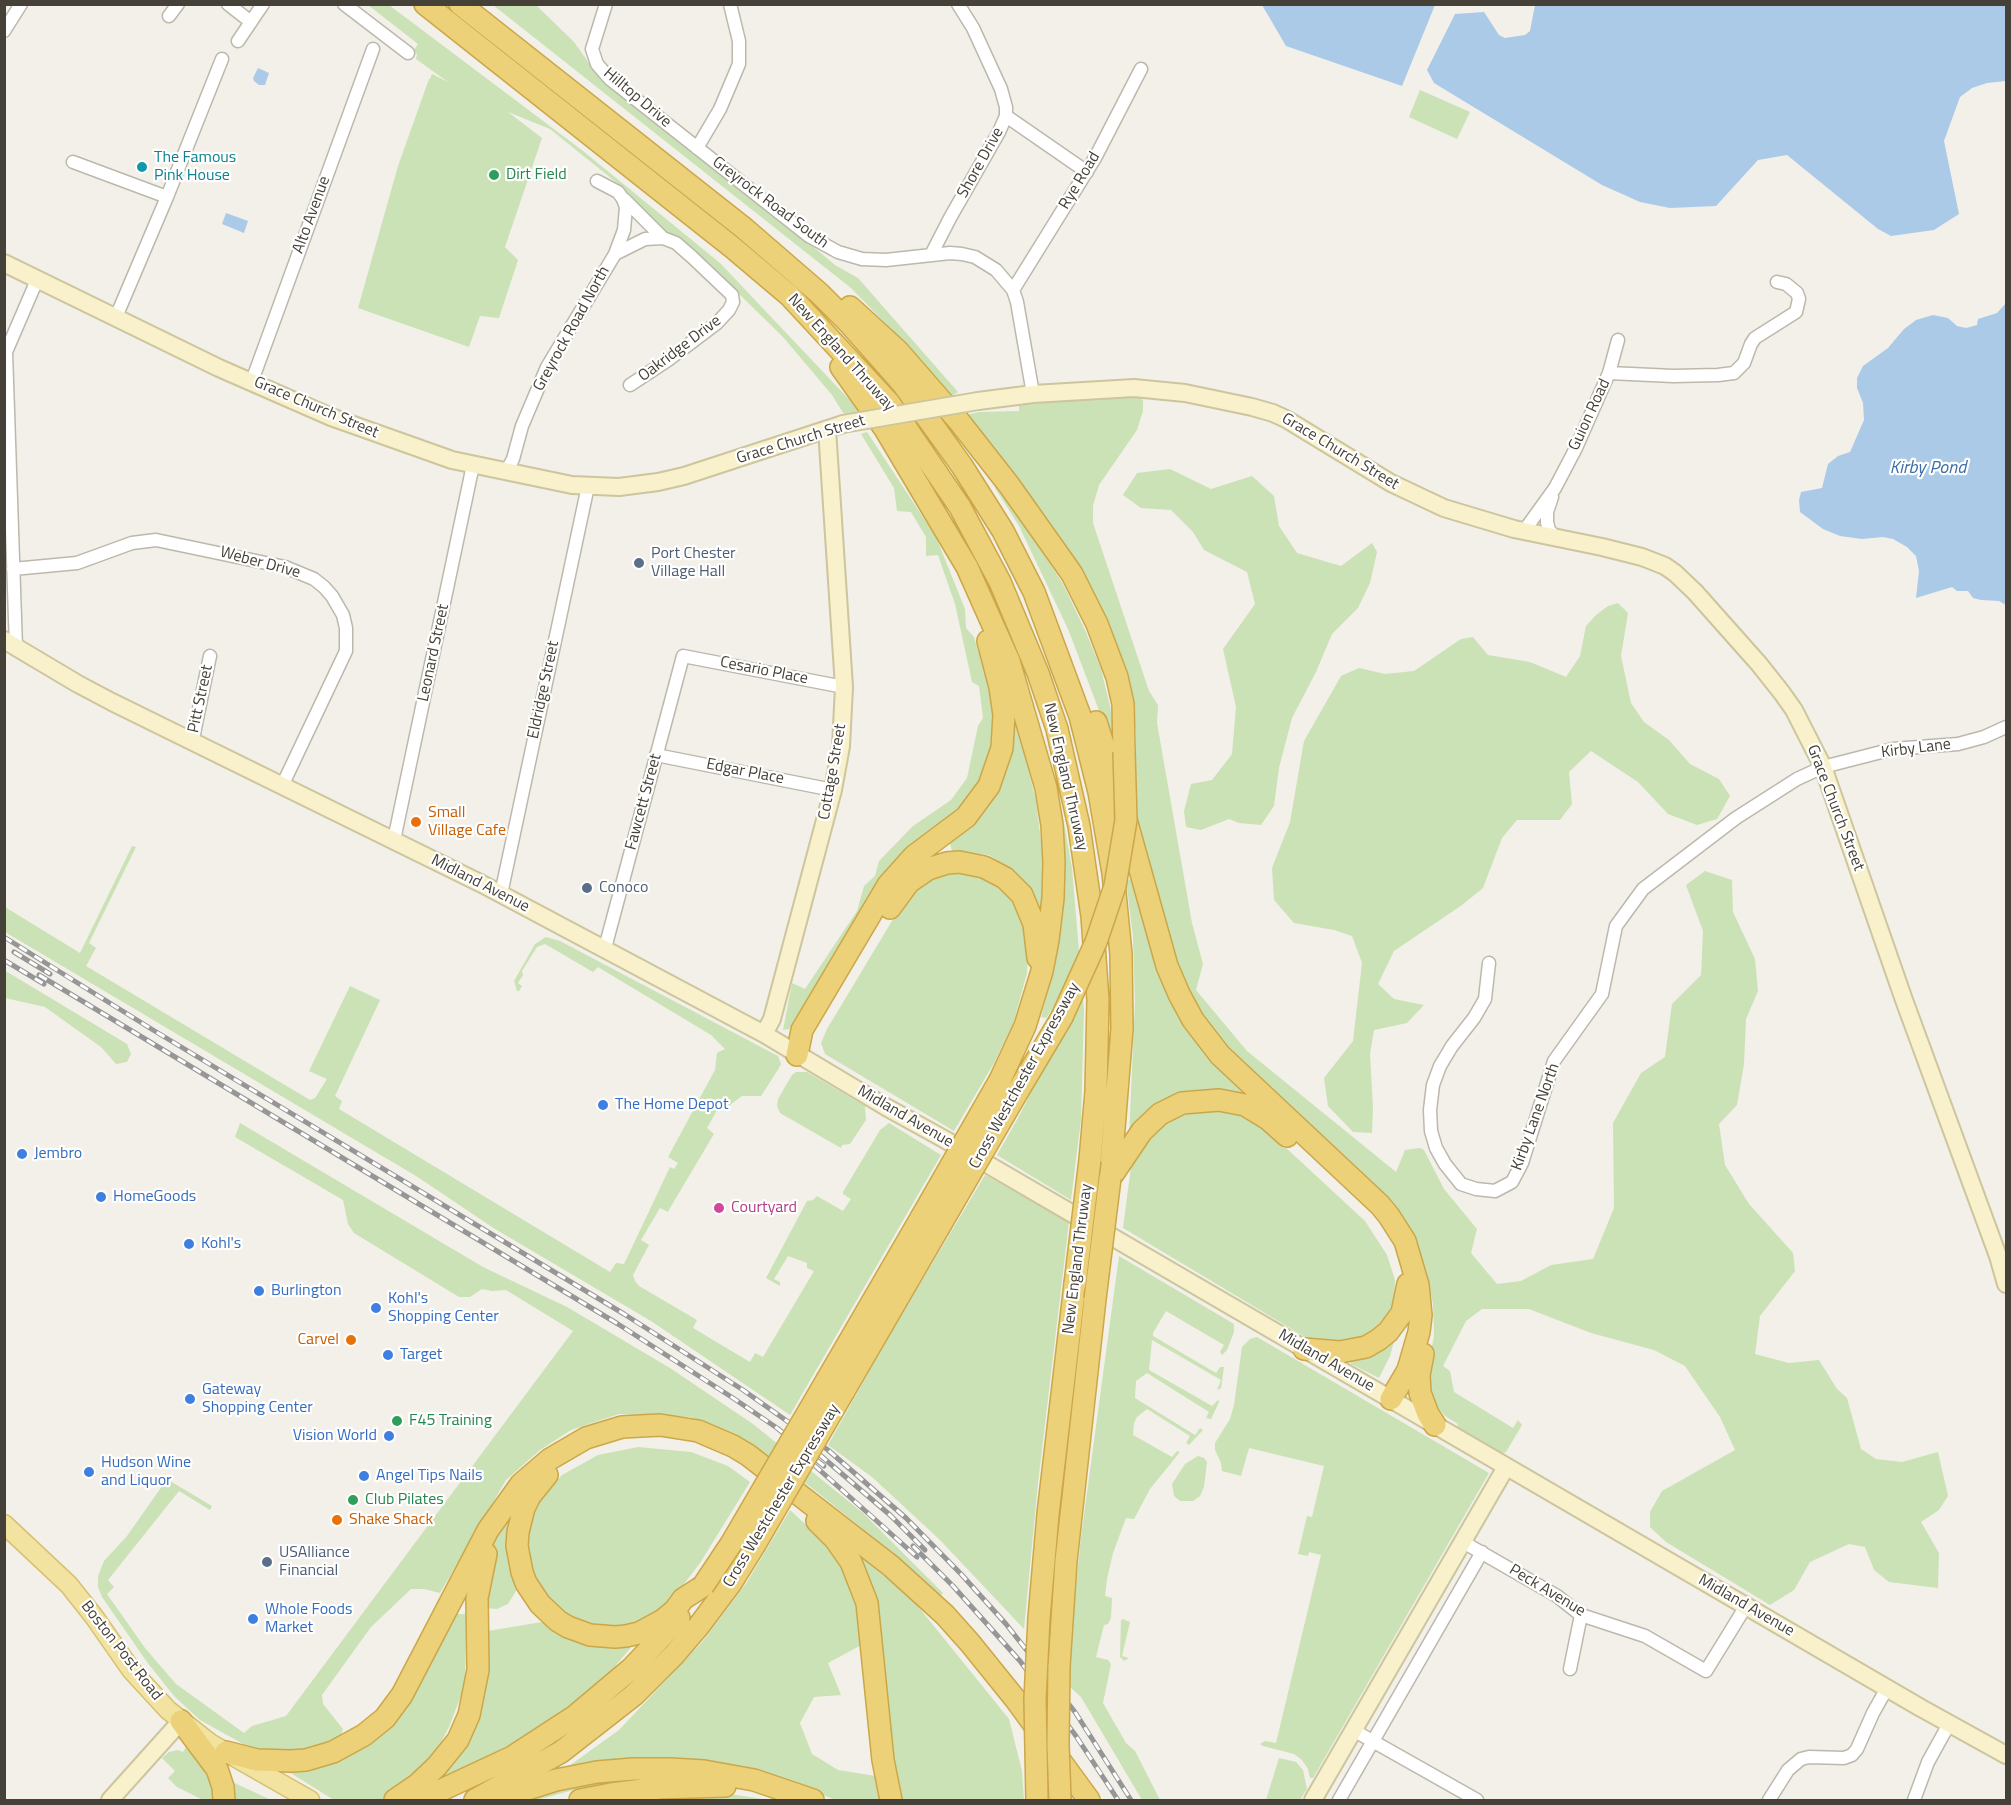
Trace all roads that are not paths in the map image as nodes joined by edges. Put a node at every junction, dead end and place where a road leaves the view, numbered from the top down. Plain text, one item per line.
1 (21, 4) edge
2 (178, 4) edge
3 (228, 4) edge
4 (263, 4) edge
5 (344, 4) edge
6 (424, 4) edge
7 (460, 4) edge
8 (606, 4) edge
9 (730, 4) edge
10 (958, 4) edge
11 (169, 16) dead end
12 (251, 22) junction
13 (4, 32) edge
14 (238, 41) dead end
15 (373, 49) dead end
16 (408, 53) dead end
17 (222, 59) dead end
18 (1141, 69) dead end
19 (1006, 116) junction
20 (697, 148) junction
21 (73, 162) dead end
22 (1087, 172) junction
23 (597, 181) dead end
24 (167, 197) junction
25 (623, 199) junction
26 (663, 238) junction
27 (615, 255) junction
28 (931, 255) junction
29 (784, 261) junction
30 (4, 263) edge
31 (37, 280) junction
32 (1777, 282) dead end
33 (1012, 290) junction
34 (790, 296) junction
35 (116, 317) junction
36 (1618, 340) dead end
37 (1610, 373) junction
38 (252, 381) junction
39 (630, 385) dead end
40 (1032, 394) junction
41 (835, 427) junction
42 (473, 465) junction
43 (506, 472) junction
44 (588, 486) junction
45 (1555, 488) junction
46 (1524, 531) junction
47 (1555, 537) junction
48 (967, 567) junction
49 (13, 569) junction
50 (1039, 604) junction
51 (10, 644) edge
52 (210, 656) dead end
53 (683, 656) joint
54 (844, 687) junction
55 (2007, 727) edge
56 (192, 743) junction
57 (657, 755) junction
58 (1823, 767) junction
59 (282, 786) junction
60 (833, 790) junction
61 (394, 840) junction
62 (501, 894) junction
63 (605, 948) junction
64 (1489, 963) dead end
65 (1042, 972) junction
66 (764, 1034) junction
67 (797, 1055) junction
68 (1110, 1178) junction
69 (930, 1224) junction
70 (2002, 1256) edge
71 (1413, 1284) junction
72 (2007, 1284) edge
73 (1304, 1349) junction
74 (836, 1384) junction
75 (1386, 1396) junction
76 (1435, 1425) junction
77 (1506, 1467) junction
78 (510, 1498) junction
79 (4, 1524) edge
80 (1463, 1542) junction
81 (1482, 1552) junction
82 (703, 1586) junction
83 (1746, 1606) junction
84 (1581, 1615) junction
85 (1570, 1670) dead end
86 (1887, 1688) junction
87 (181, 1721) junction
88 (1949, 1724) junction
89 (1353, 1730) junction
90 (1374, 1742) junction
91 (226, 1752) junction
92 (2007, 1755) edge
93 (807, 1798) edge
94 (110, 1800) edge
95 (224, 1800) edge
96 (310, 1800) edge
97 (394, 1800) edge
98 (420, 1800) edge
99 (475, 1800) edge
100 (490, 1800) edge
101 (580, 1800) edge
102 (891, 1800) edge
103 (1037, 1800) edge
104 (1060, 1800) edge
105 (1089, 1800) edge
106 (1313, 1800) edge
107 (1339, 1800) edge
108 (1477, 1800) edge
109 (1769, 1800) edge
110 (1914, 1800) edge

1 - 13 street
2 - 11 street
3 - 12 street
4 - 12 street
5 - 16 street
6 - 34 highway, New England Thruway
7 - 29 highway, New England Thruway
8 - 20 street, Hilltop Drive
9 - 20 street
10 - 19 street, Shore Drive
12 - 14 street
15 - 38 street, Alto Avenue
17 - 24 street
18 - 22 street, Rye Road
19 - 22 street
19 - 28 street, Shore Drive
20 - 28 street, Greyrock Road South
21 - 24 street
22 - 33 street, Rye Road
23 - 25 street, Oakridge Drive
24 - 35 street
25 - 26 street, Oakridge Drive
25 - 27 street, Greyrock Road North
26 - 27 street
26 - 39 street, Oakridge Drive
27 - 43 street, Greyrock Road North
28 - 33 street, Greyrock Road South
29 - 50 highway, New England Thruway
29 - 69 highway, Cross Westchester Expressway, bridge
30 - 31 street, Grace Church Street
31 - 35 street, Grace Church Street
31 - 49 street
32 - 37 street
33 - 40 street, Greyrock Road South
34 - 48 highway, Cross Westchester Expressway
34 - 103 highway, New England Thruway, bridge
35 - 38 street, Grace Church Street
36 - 37 street, Guion Road
37 - 45 street, Guion Road
38 - 42 street, Grace Church Street
40 - 41 street, Grace Church Street, bridge
40 - 46 street, Grace Church Street
41 - 44 street, Grace Church Street
41 - 54 street, Cottage Street
42 - 43 street, Grace Church Street
42 - 61 street, Leonard Street
43 - 44 street, Grace Church Street
44 - 62 street, Eldridge Street
45 - 46 street, Guion Road
45 - 47 street, Guion Road
46 - 47 street, Grace Church Street
47 - 58 street, Grace Church Street
48 - 65 highway, Cross Westchester Expressway
48 - 67 highway
49 - 51 street
49 - 59 street, Weber Drive
50 - 68 highway, New England Thruway
50 - 71 highway
51 - 56 street, Midland Avenue
52 - 56 street, Pitt Street
53 - 54 street, Cesario Place
53 - 57 street, Fawcett Street
54 - 60 street, Cottage Street
55 - 58 street, Kirby Lane
56 - 59 street, Midland Avenue
57 - 60 street, Edgar Place
57 - 63 street, Fawcett Street
58 - 64 street, Kirby Lane North
58 - 70 street, Grace Church Street
59 - 61 street, Midland Avenue
60 - 66 street, Cottage Street
61 - 62 street, Midland Avenue
62 - 63 street, Midland Avenue
63 - 66 street, Midland Avenue
65 - 67 highway
65 - 69 highway, Cross Westchester Expressway, bridge
66 - 67 street, Midland Avenue
67 - 73 street, Midland Avenue
68 - 71 highway
68 - 104 highway, New England Thruway, bridge
69 - 74 highway, Cross Westchester Expressway
70 - 72 street, Grace Church Street
71 - 73 highway
71 - 75 highway
71 - 76 highway
73 - 75 street, Midland Avenue
74 - 82 highway, Cross Westchester Expressway, bridge
74 - 99 highway, Cross Westchester Expressway, bridge
75 - 76 street, Midland Avenue
76 - 77 street, Midland Avenue
77 - 80 street
77 - 83 street, Midland Avenue
78 - 91 highway
78 - 97 highway
78 - 105 highway
79 - 87 main road, Boston Post Road
80 - 81 street, Peck Avenue
80 - 89 street
81 - 84 street, Peck Avenue
81 - 90 street
82 - 98 highway, Cross Westchester Expressway
82 - 102 highway
83 - 84 street, Peck Avenue
83 - 86 street, Midland Avenue
84 - 85 street
86 - 88 street, Midland Avenue
86 - 109 street
87 - 91 main road, Boston Post Road
87 - 94 street
87 - 95 highway
88 - 92 street, Midland Avenue
88 - 110 street
89 - 90 street
89 - 106 street
90 - 107 street
90 - 108 street
91 - 96 main road, Boston Post Road
93 - 100 highway
93 - 101 highway

